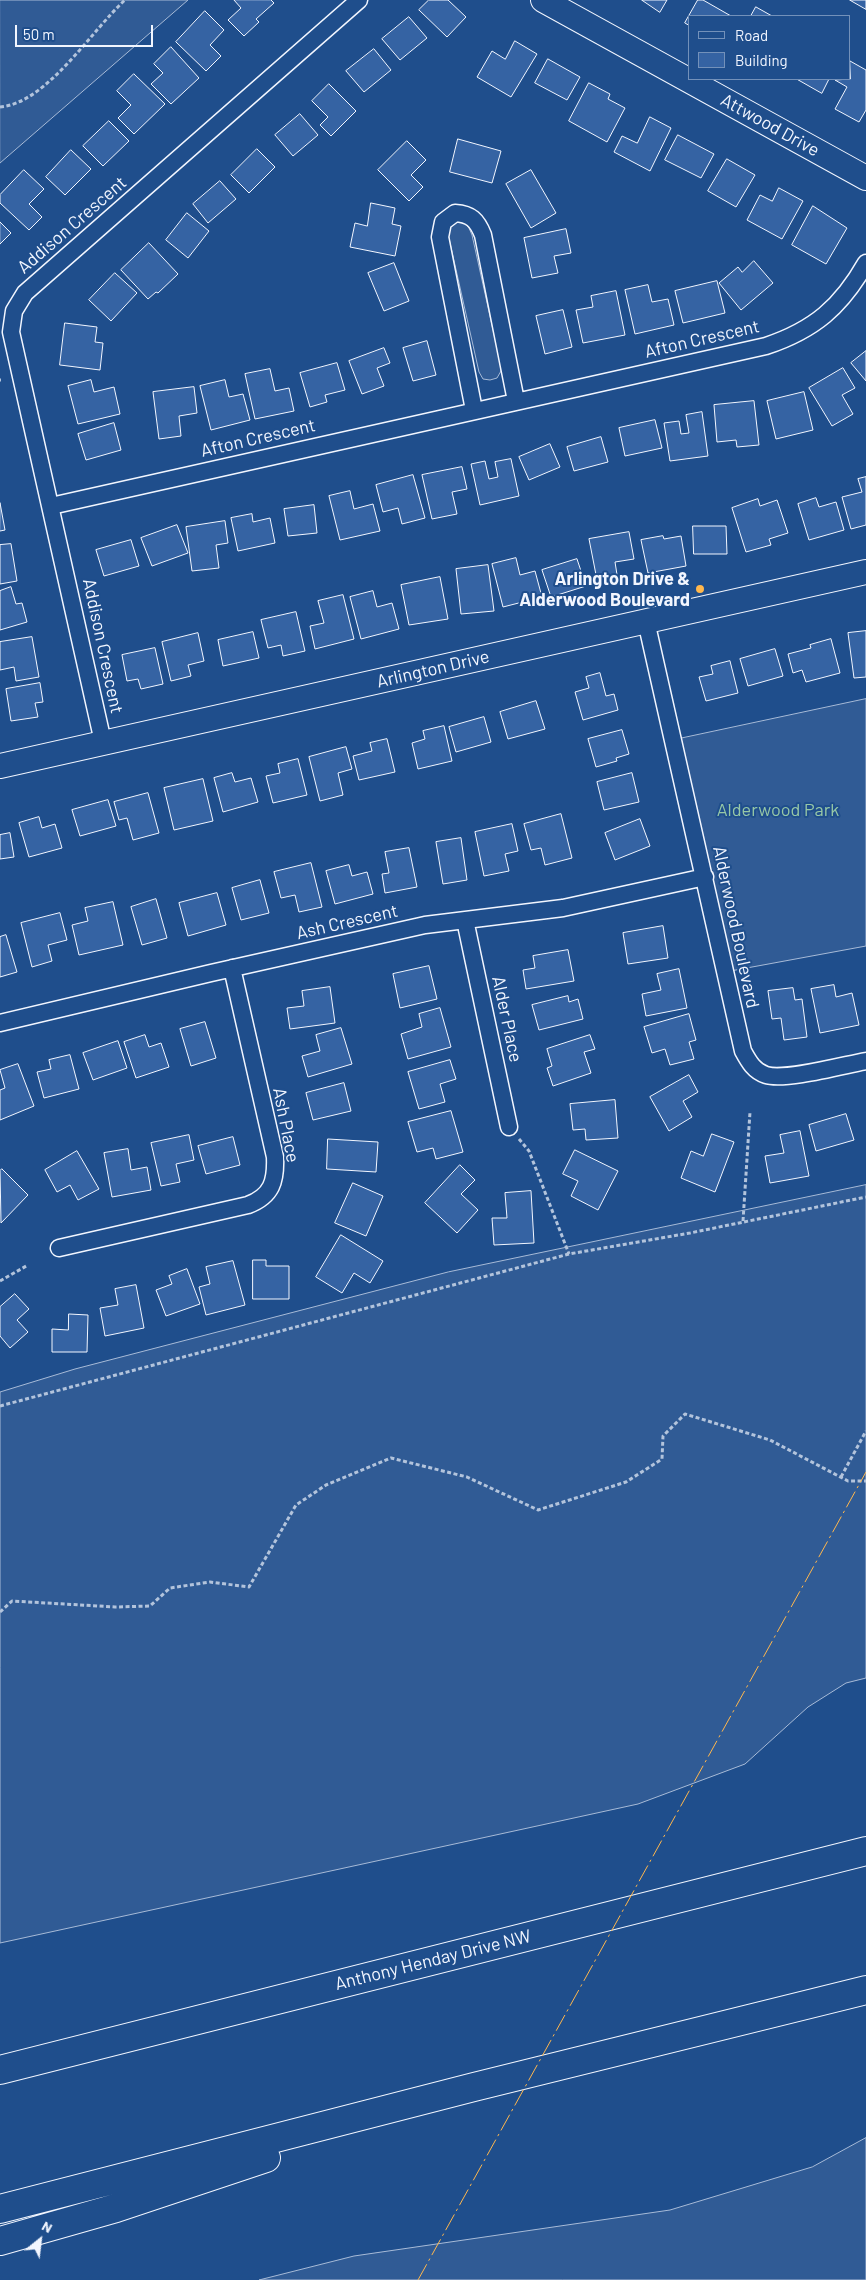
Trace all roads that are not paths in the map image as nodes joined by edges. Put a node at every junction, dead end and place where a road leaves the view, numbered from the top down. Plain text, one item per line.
1 (359, 0) edge
2 (543, 0) edge
3 (688, 80) edge
4 (688, 80) edge
5 (866, 178) edge
6 (866, 263) edge
7 (516, 401) junction
8 (474, 410) junction
9 (51, 506) junction
10 (866, 572) edge
11 (646, 621) junction
12 (103, 742) junction
13 (0, 766) edge
14 (705, 877) junction
15 (465, 920) junction
16 (232, 968) junction
17 (0, 1023) edge
18 (866, 1062) edge
19 (509, 1127) road end
20 (60, 1248) dead end
21 (866, 1851) edge
22 (866, 1990) edge
23 (0, 2070) edge
24 (474, 2087) junction
25 (0, 2209) edge
26 (0, 2240) edge

1 - 9 street, Addison Crescent
2 - 3 street, Attwood Drive
4 - 5 street, Attwood Drive
6 - 7 street, Afton Crescent
7 - 8 street, Afton Crescent
7 - 8 street
8 - 9 street, Afton Crescent
9 - 12 street, Addison Crescent
10 - 11 street, Arlington Drive
11 - 12 street, Arlington Drive
11 - 14 street, Alderwood Boulevard
12 - 13 street, Arlington Drive
14 - 15 street, Ash Crescent
14 - 18 street, Alderwood Boulevard
15 - 16 street, Ash Crescent
15 - 19 street, Alder Place
16 - 17 street, Ash Crescent
16 - 20 street, Ash Place
21 - 23 highway, Anthony Henday Drive NW
22 - 24 highway
24 - 25 highway
24 - 26 highway

